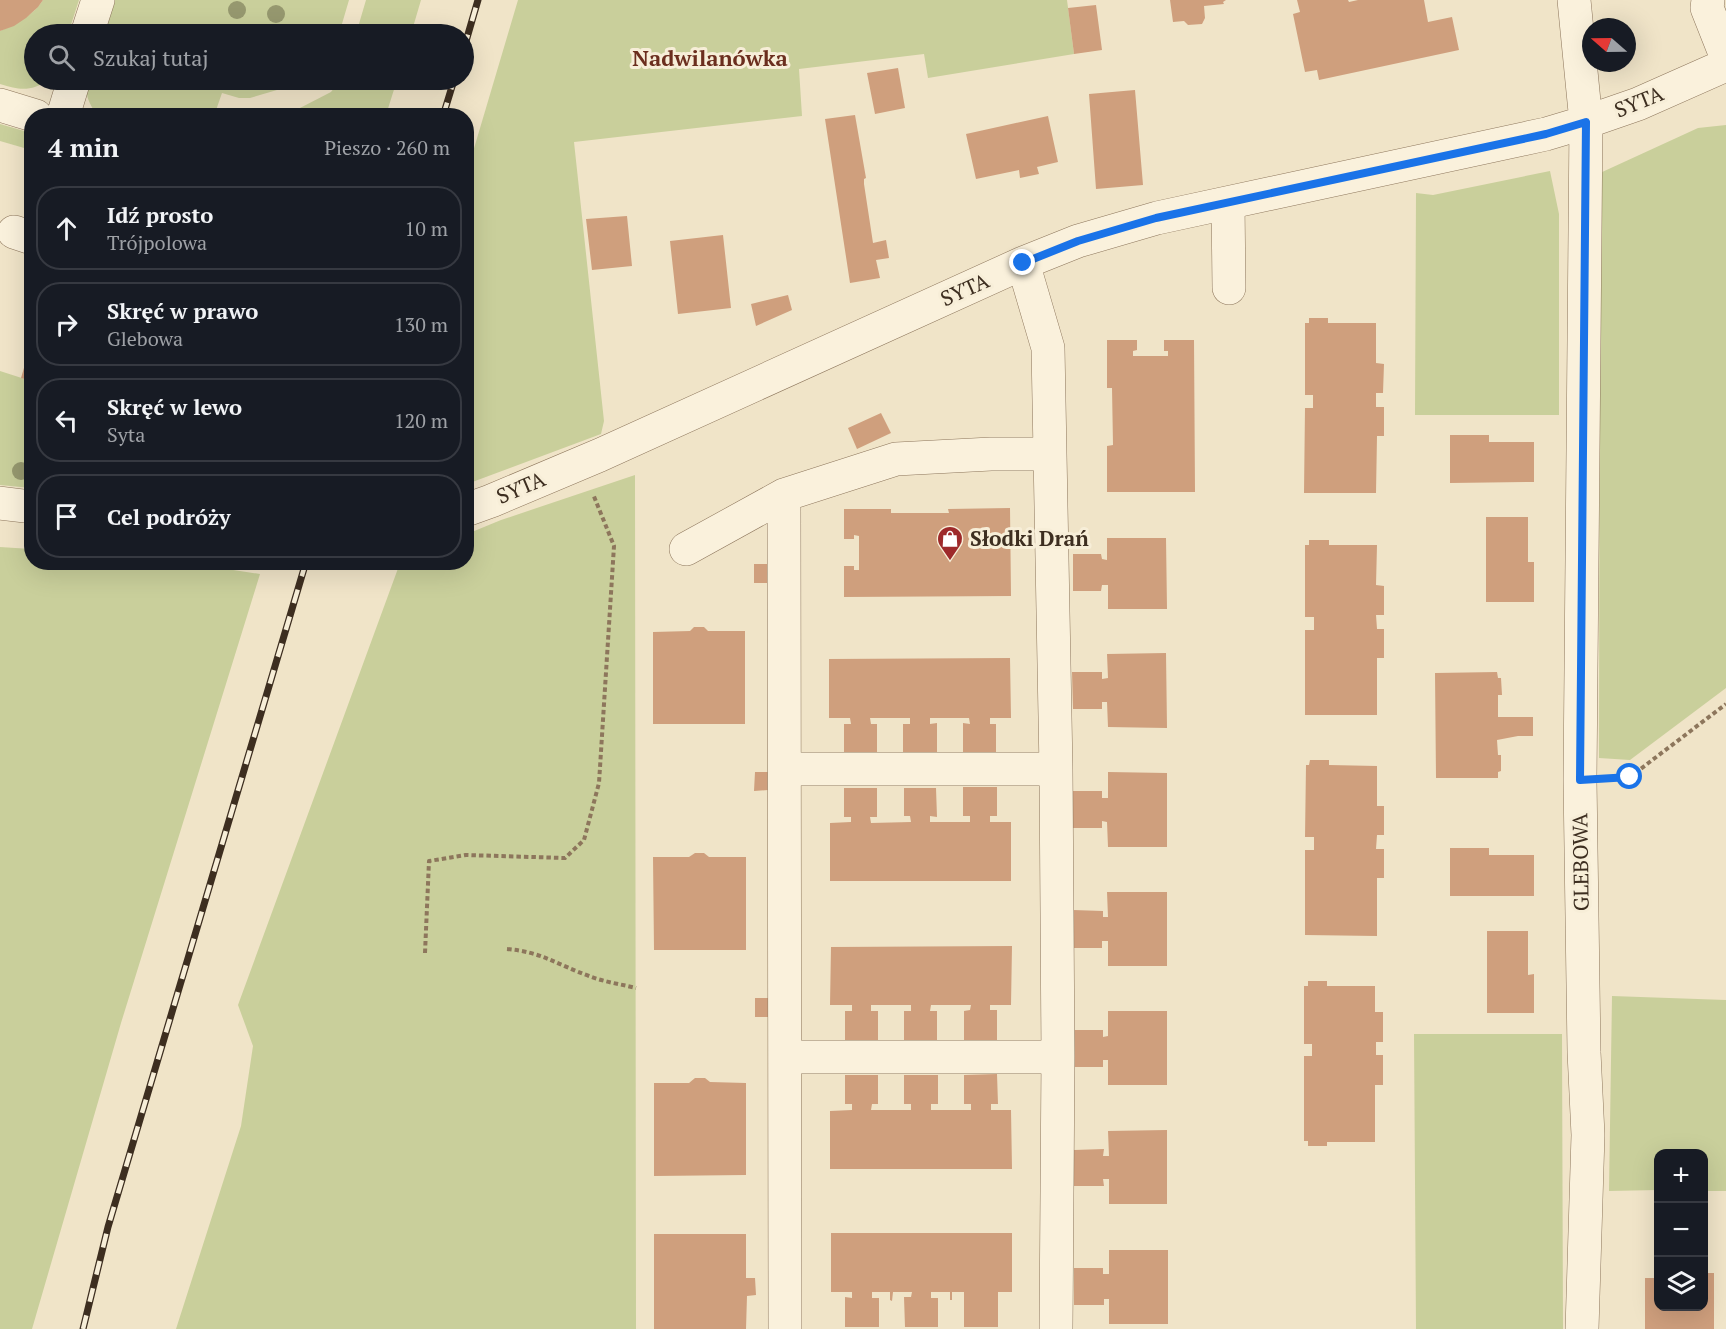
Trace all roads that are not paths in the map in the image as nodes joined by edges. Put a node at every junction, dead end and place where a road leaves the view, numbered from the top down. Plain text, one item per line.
1 (98, 0) edge
2 (1574, 0) edge
3 (1708, 0) edge
4 (90, 24) edge
5 (1726, 56) edge
6 (1726, 65) edge
7 (71, 90) edge
8 (0, 105) edge
9 (65, 108) edge
10 (24, 112) edge
11 (1586, 122) junction
12 (1228, 203) junction
13 (1023, 263) junction
14 (1229, 288) dead end
15 (1050, 454) junction
16 (784, 495) junction
17 (0, 503) edge
18 (24, 506) edge
19 (474, 507) edge
20 (686, 549) dead end
21 (785, 769) junction
22 (1056, 769) junction
23 (785, 1057) junction
24 (1058, 1057) junction
25 (785, 1329) edge
26 (1056, 1329) edge
27 (1582, 1329) edge

1 - 4 street
2 - 11 street, GLEBOWA
3 - 5 street
6 - 11 street, SYTA
7 - 9 street
8 - 10 street
11 - 12 street, SYTA
11 - 27 street, GLEBOWA
12 - 13 street, SYTA
12 - 14 street
13 - 15 street
13 - 19 street, SYTA
15 - 16 street
15 - 22 street
16 - 20 street
16 - 21 street
17 - 18 street
21 - 22 street
21 - 23 street
22 - 24 street
23 - 24 street
23 - 25 street
24 - 26 street

